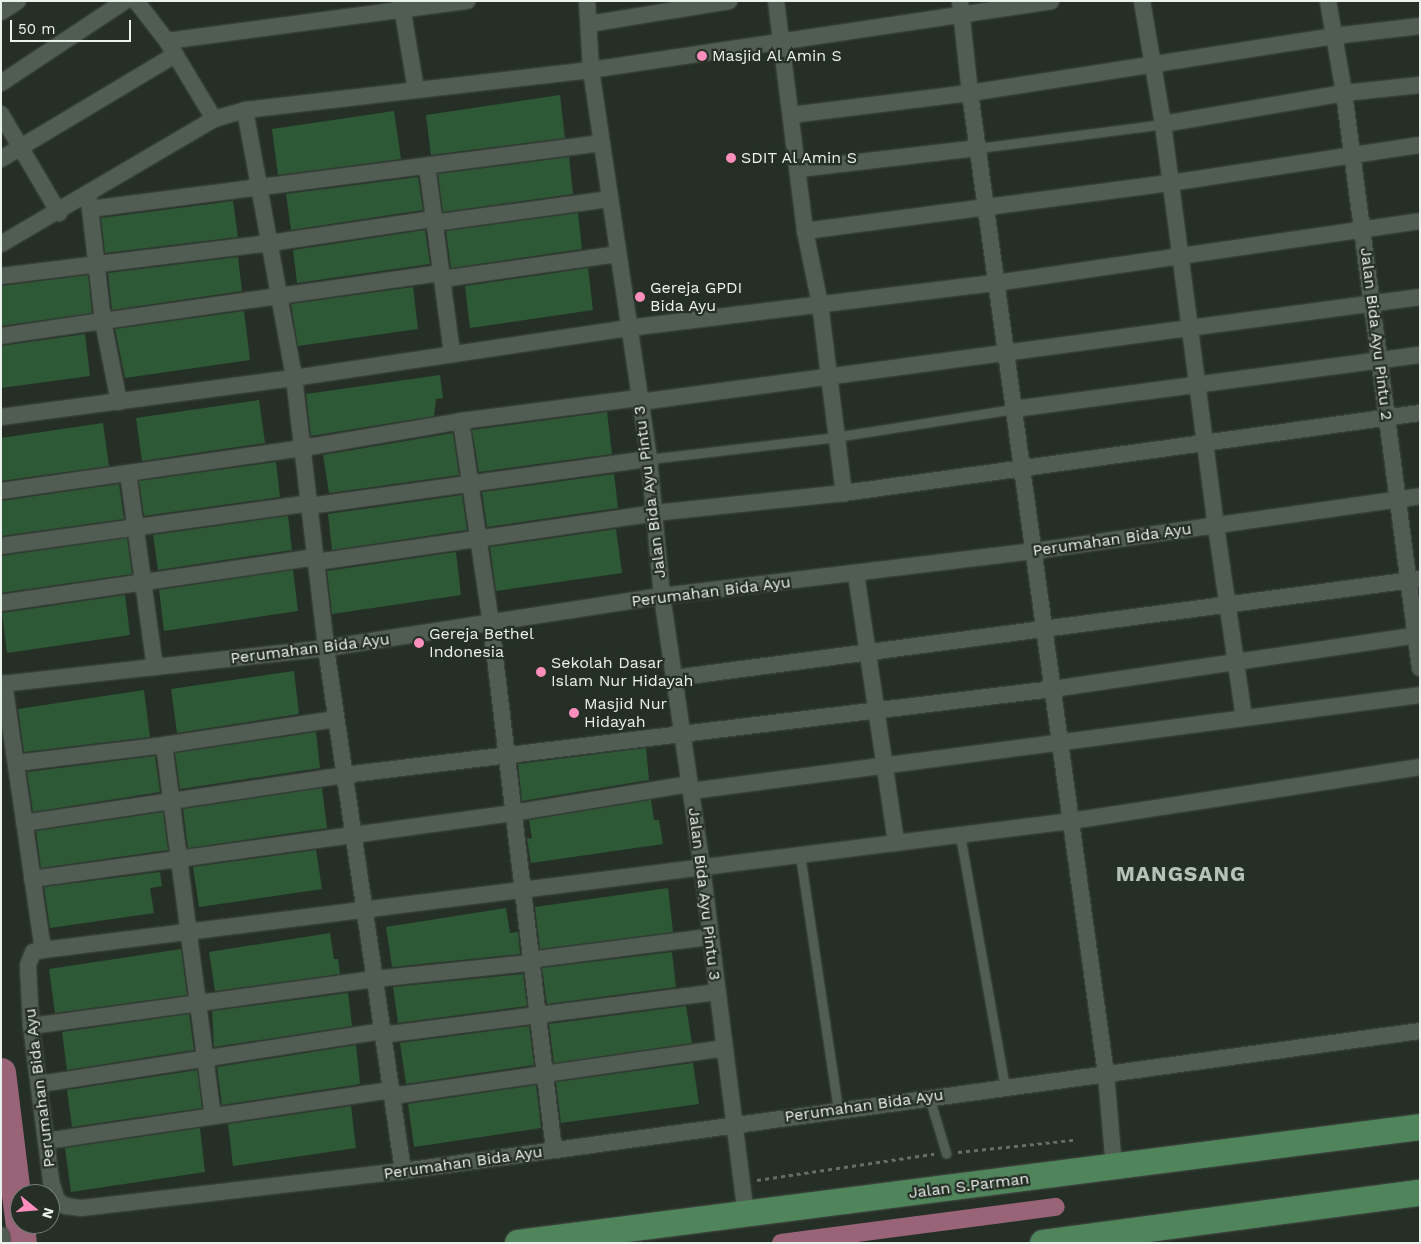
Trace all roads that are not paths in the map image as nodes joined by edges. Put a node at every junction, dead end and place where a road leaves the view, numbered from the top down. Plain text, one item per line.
1 (18, 1) edge
2 (125, 1) edge
3 (136, 1) edge
4 (467, 1) edge
5 (588, 1) edge
6 (729, 1) edge
7 (776, 1) edge
8 (1051, 1) edge
9 (1142, 1) edge
10 (1328, 1) edge
11 (401, 5) edge
12 (961, 7) edge
13 (1, 12) edge
14 (589, 24) junction
15 (1420, 26) edge
16 (1334, 36) junction
17 (167, 41) junction
18 (780, 41) junction
19 (176, 55) junction
20 (1153, 64) junction
21 (591, 70) junction
22 (1, 83) edge
23 (1420, 84) edge
24 (416, 90) junction
25 (970, 93) junction
26 (1344, 93) junction
27 (245, 110) junction
28 (1, 114) edge
29 (791, 115) junction
30 (214, 119) junction
31 (1163, 124) junction
32 (602, 143) junction
33 (1420, 144) edge
34 (21, 147) junction
35 (979, 148) junction
36 (1352, 153) junction
37 (1, 159) edge
38 (427, 166) junction
39 (799, 170) junction
40 (1171, 183) junction
41 (258, 185) junction
42 (610, 199) junction
43 (89, 202) junction
44 (986, 207) junction
45 (59, 213) junction
46 (434, 221) junction
47 (1420, 221) edge
48 (1362, 229) junction
49 (805, 231) junction
50 (270, 243) junction
51 (1, 244) edge
52 (617, 254) junction
53 (1182, 256) junction
54 (95, 263) junction
55 (1, 276) edge
56 (441, 276) junction
57 (996, 282) junction
58 (1420, 297) edge
59 (280, 298) junction
60 (820, 304) junction
61 (1372, 304) junction
62 (103, 321) junction
63 (628, 328) junction
64 (1191, 328) junction
65 (1, 336) edge
66 (1006, 353) junction
67 (452, 354) junction
68 (1420, 355) edge
69 (1380, 362) junction
70 (828, 377) junction
71 (294, 378) junction
72 (1198, 385) junction
73 (640, 400) junction
74 (118, 402) junction
75 (1014, 410) junction
76 (1420, 413) edge
77 (1, 417) edge
78 (1387, 417) junction
79 (461, 421) junction
80 (835, 437) junction
81 (1205, 443) junction
82 (303, 448) junction
83 (649, 459) junction
84 (1022, 466) junction
85 (128, 473) junction
86 (471, 483) junction
87 (1, 491) edge
88 (844, 493) junction
89 (1420, 496) edge
90 (1398, 500) junction
91 (309, 505) junction
92 (654, 513) junction
93 (136, 526) junction
94 (1216, 526) junction
95 (479, 540) junction
96 (1, 546) edge
97 (1034, 551) junction
98 (316, 559) junction
99 (856, 574) junction
100 (143, 580) junction
101 (1414, 580) edge
102 (662, 596) junction
103 (1, 604) edge
104 (1228, 605) junction
105 (491, 624) junction
106 (1045, 630) junction
107 (1418, 636) edge
108 (326, 648) junction
109 (868, 655) junction
110 (1236, 662) junction
111 (155, 667) junction
112 (1420, 668) edge
113 (674, 678) junction
114 (3, 684) edge
115 (1053, 689) junction
116 (1420, 695) edge
117 (876, 709) junction
118 (1244, 718) junction
119 (336, 719) junction
120 (682, 734) junction
121 (1061, 744) junction
122 (164, 745) junction
123 (505, 755) junction
124 (16, 763) junction
125 (885, 765) junction
126 (1420, 767) edge
127 (344, 775) junction
128 (690, 787) junction
129 (171, 800) junction
130 (512, 813) junction
131 (1071, 821) junction
132 (24, 824) junction
133 (352, 834) junction
134 (960, 835) junction
135 (896, 843) junction
136 (800, 855) junction
137 (178, 857) junction
138 (702, 867) junction
139 (32, 878) junction
140 (520, 890) junction
141 (364, 910) junction
142 (187, 933) junction
143 (709, 937) junction
144 (42, 950) junction
145 (530, 962) junction
146 (374, 979) junction
147 (716, 992) junction
148 (197, 1004) junction
149 (537, 1017) junction
150 (31, 1026) junction
151 (1420, 1031) edge
152 (382, 1033) junction
153 (724, 1048) junction
154 (205, 1061) junction
155 (544, 1074) junction
156 (1106, 1074) junction
157 (40, 1084) junction
158 (1005, 1087) junction
159 (391, 1093) junction
160 (929, 1097) junction
161 (838, 1110) junction
162 (213, 1116) junction
163 (734, 1124) junction
164 (1420, 1127) edge
165 (46, 1141) junction
166 (554, 1150) junction
167 (946, 1153) road end
168 (1114, 1168) junction
169 (403, 1171) junction
170 (1420, 1193) edge
171 (746, 1215) junction
172 (1, 1235) edge
173 (2, 1243) edge
174 (518, 1243) edge
175 (1043, 1243) edge

1 - 13 street
2 - 22 street
3 - 17 street
4 - 11 street
5 - 14 street, Jalan Bida Ayu Pintu 3
6 - 14 street
7 - 18 street
8 - 12 street
9 - 20 street
10 - 16 street, Jalan Bida Ayu Pintu 2
11 - 17 street
11 - 24 street
12 - 18 street
12 - 25 street
14 - 21 street, Jalan Bida Ayu Pintu 3
15 - 16 street
16 - 20 street
16 - 26 street, Jalan Bida Ayu Pintu 2
17 - 19 street
18 - 21 street
18 - 29 street
19 - 30 street
19 - 34 street
20 - 25 street
20 - 31 street
21 - 24 street
21 - 32 street, Jalan Bida Ayu Pintu 3
23 - 26 street
24 - 27 street
25 - 29 street
25 - 35 street
26 - 31 street
26 - 36 street, Jalan Bida Ayu Pintu 2
27 - 30 street
27 - 41 street
28 - 34 street
29 - 39 street
30 - 43 street
31 - 35 lane
31 - 40 street
32 - 38 street
32 - 42 street, Jalan Bida Ayu Pintu 3
33 - 36 street
34 - 37 street
34 - 45 street
35 - 39 street
35 - 44 street
36 - 40 street
36 - 48 street, Jalan Bida Ayu Pintu 2
38 - 41 street
38 - 46 street
39 - 49 street
40 - 44 street
40 - 53 street
41 - 43 street
41 - 50 street
42 - 46 street
42 - 52 street, Jalan Bida Ayu Pintu 3
43 - 45 street
43 - 54 street
44 - 49 street
44 - 57 street
45 - 51 street
46 - 50 street
46 - 56 street
47 - 48 street
48 - 53 street
48 - 61 street, Jalan Bida Ayu Pintu 2
49 - 60 street
50 - 54 street
50 - 59 street
52 - 56 street
52 - 63 street, Jalan Bida Ayu Pintu 3
53 - 57 street
53 - 64 street
54 - 55 street
54 - 62 street
56 - 59 street
56 - 67 street
57 - 60 street
57 - 66 street
58 - 61 street
59 - 62 street
59 - 71 street
60 - 63 street
60 - 70 street
61 - 64 street
61 - 69 street, Jalan Bida Ayu Pintu 2
62 - 65 street
62 - 74 street
63 - 67 street
63 - 73 street, Jalan Bida Ayu Pintu 3
64 - 66 street
64 - 72 street
66 - 70 street
66 - 75 street
67 - 71 street
68 - 69 street
69 - 72 street
69 - 78 street, Jalan Bida Ayu Pintu 2
70 - 73 street
70 - 80 street
71 - 74 street
71 - 82 street
72 - 75 street
72 - 81 street
73 - 79 street
73 - 83 street, Jalan Bida Ayu Pintu 3
74 - 77 street
75 - 80 lane
75 - 84 street
76 - 78 street
78 - 81 street
78 - 90 street, Jalan Bida Ayu Pintu 2
79 - 82 street
79 - 86 street
80 - 83 lane
80 - 88 street
81 - 84 street
81 - 94 street
82 - 85 street
82 - 91 street
83 - 86 street
83 - 92 street, Jalan Bida Ayu Pintu 3
84 - 88 street
84 - 97 street
85 - 87 street
85 - 93 street
86 - 91 street
86 - 95 street
88 - 92 street
89 - 90 street, Perumahan Bida Ayu
90 - 94 street, Perumahan Bida Ayu
90 - 101 street, Jalan Bida Ayu Pintu 2
91 - 93 street
91 - 98 street
92 - 95 street
92 - 102 street, Jalan Bida Ayu Pintu 3
93 - 96 street
93 - 100 street
94 - 97 street, Perumahan Bida Ayu
94 - 104 street
95 - 98 street
95 - 105 street
97 - 99 street, Perumahan Bida Ayu
97 - 106 street
98 - 100 street
98 - 108 street
99 - 102 street, Perumahan Bida Ayu
99 - 109 street
100 - 103 street
100 - 111 street
101 - 104 street
101 - 107 street, Jalan Bida Ayu Pintu 2
102 - 105 street, Perumahan Bida Ayu
102 - 113 street, Jalan Bida Ayu Pintu 3
104 - 106 street
104 - 110 street
105 - 108 street, Perumahan Bida Ayu
105 - 123 street
106 - 109 street
106 - 115 street
107 - 110 street
107 - 112 street, Jalan Bida Ayu Pintu 2
108 - 111 street, Perumahan Bida Ayu
108 - 119 street
109 - 113 street
109 - 117 street
110 - 115 street
110 - 118 street
111 - 114 street, Perumahan Bida Ayu
113 - 120 street, Jalan Bida Ayu Pintu 3
114 - 124 street
115 - 117 street
115 - 121 street
116 - 118 street
117 - 120 street
117 - 125 street
118 - 121 street
119 - 122 street
119 - 127 street
120 - 123 street
120 - 128 street, Jalan Bida Ayu Pintu 3
121 - 125 street
121 - 131 street
122 - 124 street
122 - 129 street
123 - 127 street
123 - 130 street
124 - 132 street
125 - 128 street
125 - 135 street
126 - 131 street
127 - 129 street
127 - 133 street
128 - 130 street
128 - 138 street, Jalan Bida Ayu Pintu 3
129 - 132 street
129 - 137 street
130 - 133 street
130 - 140 street
131 - 134 street
131 - 156 street
132 - 139 street
133 - 137 street
133 - 141 street
134 - 135 street
134 - 158 lane
135 - 136 street
136 - 138 street
136 - 161 lane
137 - 139 street
137 - 142 street
138 - 140 street
138 - 143 street, Jalan Bida Ayu Pintu 3
139 - 144 street
140 - 141 street
140 - 145 street
141 - 142 street
141 - 146 street
142 - 144 street
142 - 148 street
143 - 145 street
143 - 147 street, Jalan Bida Ayu Pintu 3
144 - 150 street, Perumahan Bida Ayu
145 - 146 street
145 - 149 street
146 - 148 street
146 - 152 street
147 - 149 street
147 - 153 street, Jalan Bida Ayu Pintu 3
148 - 150 street
148 - 154 street
149 - 152 street
149 - 155 street
150 - 157 street, Perumahan Bida Ayu
151 - 156 street, Perumahan Bida Ayu
152 - 154 street
152 - 159 street
153 - 155 street
153 - 163 street, Jalan Bida Ayu Pintu 3
154 - 157 street
154 - 162 street
155 - 159 street
155 - 166 street
156 - 158 street, Perumahan Bida Ayu
156 - 168 street
157 - 165 street, Perumahan Bida Ayu
158 - 160 street, Perumahan Bida Ayu
159 - 162 street
159 - 169 street
160 - 161 street, Perumahan Bida Ayu
160 - 167 lane
161 - 163 street, Perumahan Bida Ayu
162 - 165 street
163 - 166 street, Perumahan Bida Ayu
163 - 171 street, Jalan Bida Ayu Pintu 3
164 - 168 main road, Jalan S.Parman
165 - 169 street, Perumahan Bida Ayu
166 - 169 street, Perumahan Bida Ayu
168 - 171 main road, Jalan S.Parman
170 - 175 main road
171 - 174 main road, Jalan S.Parman
172 - 173 street

